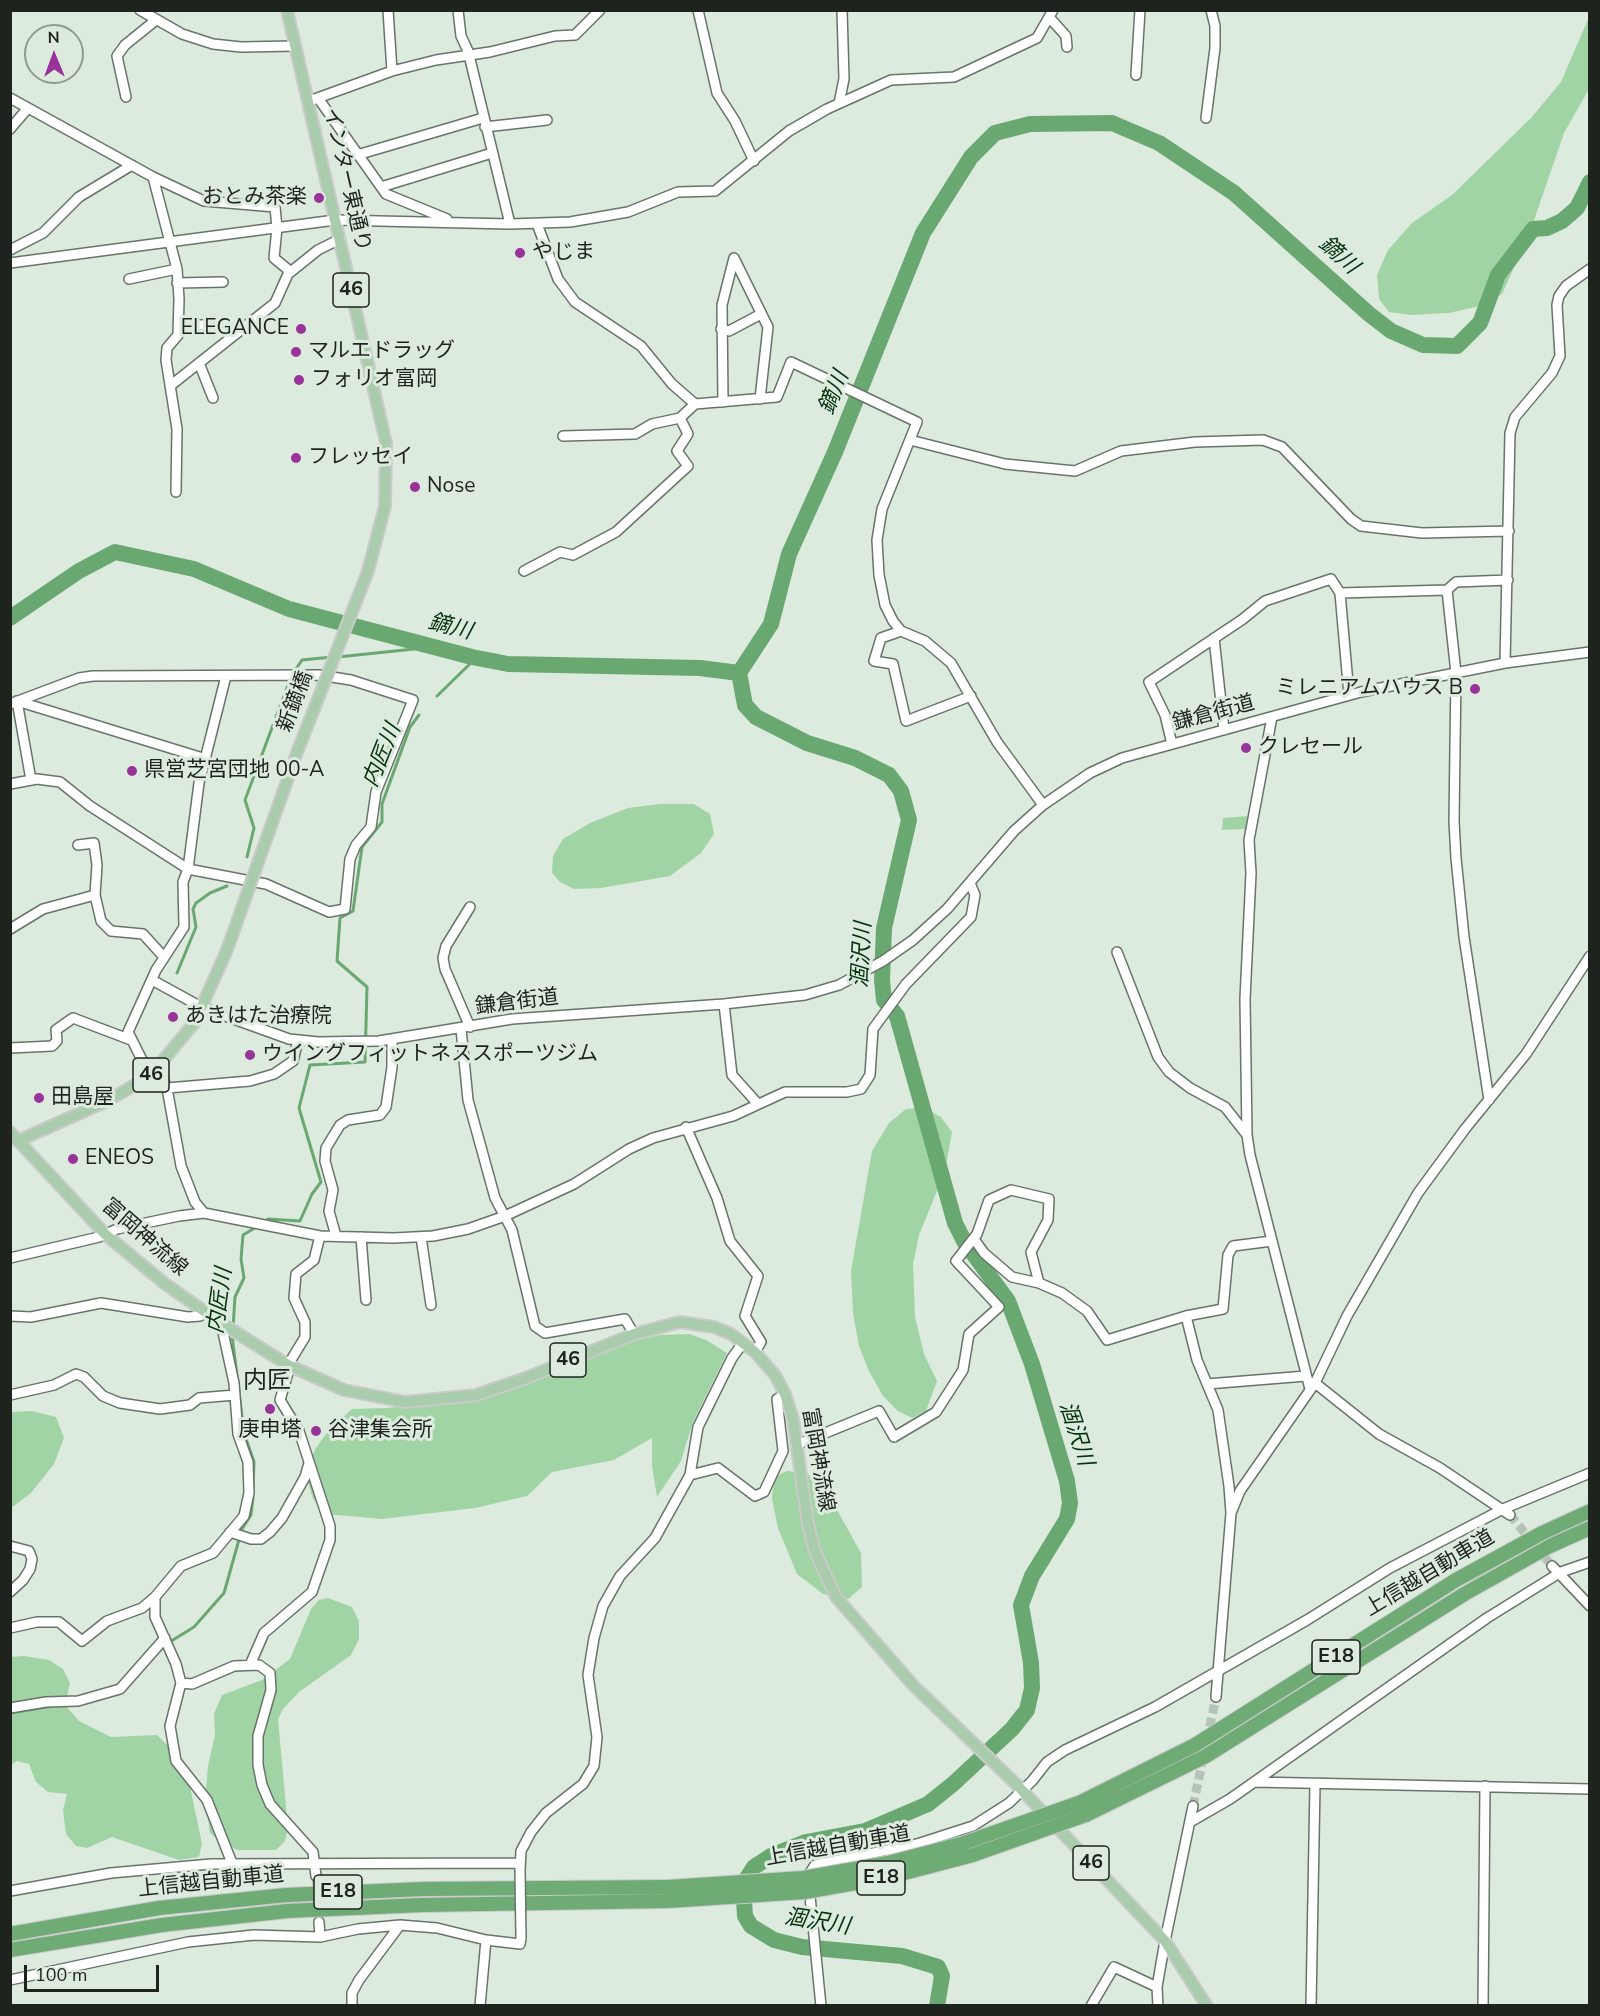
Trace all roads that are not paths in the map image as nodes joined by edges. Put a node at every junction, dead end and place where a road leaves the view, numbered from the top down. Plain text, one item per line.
1 (140, 10) edge
2 (287, 10) edge
3 (388, 10) edge
4 (458, 10) edge
5 (600, 10) edge
6 (698, 10) edge
7 (842, 10) edge
8 (1140, 10) edge
9 (1211, 10) edge
10 (1051, 14) edge
11 (156, 21) junction
12 (295, 46) junction
13 (1067, 48) dead end
14 (469, 56) junction
15 (392, 71) junction
16 (1136, 75) dead end
17 (306, 96) junction
18 (126, 97) dead end
19 (10, 98) edge
20 (318, 98) junction
21 (839, 103) junction
22 (28, 108) junction
23 (1206, 118) dead end
24 (547, 120) dead end
25 (484, 123) junction
26 (10, 129) edge
27 (492, 153) junction
28 (357, 155) junction
29 (754, 161) junction
30 (132, 165) junction
31 (153, 177) junction
32 (381, 187) junction
33 (335, 220) junction
34 (454, 222) junction
35 (510, 224) junction
36 (537, 224) junction
37 (277, 228) junction
38 (340, 238) junction
39 (171, 242) junction
40 (10, 250) edge
41 (10, 263) edge
42 (1590, 269) edge
43 (177, 270) junction
44 (291, 272) junction
45 (129, 279) dead end
46 (223, 282) dead end
47 (177, 283) junction
48 (761, 314) junction
49 (178, 325) junction
50 (214, 325) dead end
51 (722, 329) junction
52 (199, 363) junction
53 (170, 386) junction
54 (213, 398) dead end
55 (760, 399) junction
56 (723, 402) junction
57 (695, 404) junction
58 (680, 418) junction
59 (563, 436) dead end
60 (910, 440) junction
61 (176, 492) dead end
62 (1509, 531) junction
63 (368, 571) joint
64 (524, 571) dead end
65 (1508, 580) junction
66 (1447, 590) junction
67 (1340, 593) junction
68 (901, 631) junction
69 (1214, 638) junction
70 (1590, 652) edge
71 (1505, 663) junction
72 (1456, 673) junction
73 (226, 676) junction
74 (1349, 695) junction
75 (971, 696) junction
76 (14, 703) edge
77 (1272, 717) junction
78 (1224, 730) junction
79 (1172, 744) junction
80 (206, 759) junction
81 (31, 780) junction
82 (10, 784) edge
83 (1043, 805) junction
84 (78, 845) dead end
85 (188, 869) junction
86 (970, 883) junction
87 (95, 895) junction
88 (470, 907) dead end
89 (10, 929) edge
90 (1117, 952) dead end
91 (163, 956) junction
92 (1590, 956) edge
93 (152, 980) junction
94 (724, 1004) junction
95 (203, 1008) junction
96 (466, 1028) junction
97 (392, 1039) junction
98 (131, 1040) junction
99 (298, 1040) junction
100 (10, 1048) edge
101 (158, 1067) junction
102 (150, 1076) junction
103 (167, 1088) junction
104 (1490, 1100) junction
105 (758, 1104) junction
106 (686, 1127) junction
107 (1247, 1135) junction
108 (13, 1139) edge
109 (204, 1214) junction
110 (505, 1216) junction
111 (105, 1234) junction
112 (320, 1236) junction
113 (336, 1236) junction
114 (361, 1237) junction
115 (421, 1237) junction
116 (974, 1239) junction
117 (1272, 1241) junction
118 (10, 1258) edge
119 (1039, 1283) junction
120 (366, 1300) dead end
121 (431, 1305) dead end
122 (204, 1312) junction
123 (10, 1316) edge
124 (1186, 1316) junction
125 (221, 1323) junction
126 (634, 1334) junction
127 (743, 1343) junction
128 (756, 1352) junction
129 (289, 1365) junction
130 (1306, 1376) junction
131 (1207, 1384) junction
132 (1313, 1386) junction
133 (784, 1394) junction
134 (10, 1395) edge
135 (235, 1395) junction
136 (796, 1444) junction
137 (309, 1463) junction
138 (1590, 1473) edge
139 (690, 1475) junction
140 (1590, 1511) edge
141 (1507, 1512) junction
142 (1231, 1513) junction
143 (1590, 1528) edge
144 (230, 1532) junction
145 (10, 1546) edge
146 (1590, 1562) edge
147 (1552, 1566) tunnel mouth
148 (1561, 1572) junction
149 (10, 1592) edge
150 (155, 1598) junction
151 (1590, 1606) edge
152 (10, 1628) edge
153 (165, 1638) junction
154 (250, 1665) junction
155 (1220, 1669) junction
156 (181, 1683) junction
157 (1216, 1697) tunnel mouth
158 (10, 1708) edge
159 (1254, 1782) junction
160 (1314, 1784) junction
161 (1485, 1786) junction
162 (1020, 1787) junction
163 (1590, 1789) edge
164 (1193, 1806) tunnel mouth
165 (1190, 1822) junction
166 (315, 1862) junction
167 (232, 1863) junction
168 (519, 1867) junction
169 (316, 1875) tunnel mouth
170 (10, 1891) edge
171 (159, 1908) junction
172 (320, 1922) tunnel mouth
173 (400, 1925) junction
174 (10, 1929) edge
175 (10, 1935) edge
176 (320, 1936) junction
177 (486, 1940) junction
178 (1164, 1941) junction
179 (10, 1950) edge
180 (10, 1980) edge
181 (1157, 1987) junction
182 (352, 2006) edge
183 (480, 2006) edge
184 (821, 2006) edge
185 (1091, 2006) edge
186 (1158, 2006) edge
187 (1207, 2006) edge
188 (1311, 2006) edge
189 (1483, 2006) edge

1 - 11 street
2 - 12 main road, インター東通り / 46
3 - 15 street
4 - 14 street
5 - 14 street
6 - 29 street
7 - 21 street
8 - 16 street
9 - 23 street
10 - 13 street
10 - 21 street
11 - 12 street
11 - 18 street
12 - 17 main road, インター東通り / 46
14 - 15 street
14 - 25 street
15 - 20 street
17 - 20 street
17 - 33 main road, インター東通り / 46
19 - 22 street
20 - 28 street
21 - 29 street
22 - 26 street
22 - 30 street
24 - 25 street
25 - 27 street
25 - 28 street
27 - 32 street
27 - 35 street
28 - 32 street
29 - 36 street
30 - 31 street
30 - 40 street
31 - 37 street
31 - 39 street
32 - 34 street
33 - 34 street
33 - 37 street
33 - 38 main road, インター東通り / 46
34 - 35 street
35 - 36 street
36 - 57 street
37 - 39 street
37 - 44 street
38 - 44 street
38 - 63 main road, インター東通り / 46
39 - 41 street
39 - 43 street
42 - 62 street
43 - 45 street
43 - 47 street
44 - 52 street
46 - 47 street
47 - 49 street
48 - 51 street
48 - 51 street
48 - 55 street
49 - 50 street
49 - 53 street
51 - 56 street
52 - 53 street
52 - 54 street
53 - 61 street
55 - 56 street
55 - 60 street
56 - 57 street
57 - 58 street
58 - 59 street
58 - 64 street
60 - 62 street
60 - 68 street
62 - 65 street
63 - 95 main road, 新鏑橋 / 46, bridge
65 - 66 street
65 - 71 street
66 - 67 street
66 - 72 street
67 - 69 street
67 - 74 street
68 - 75 street
68 - 75 street
69 - 78 street
69 - 79 street
70 - 71 street, 鎌倉街道
71 - 72 street, 鎌倉街道
72 - 74 street, 鎌倉街道
72 - 104 street
73 - 76 street
73 - 80 street
73 - 85 street
74 - 77 street, 鎌倉街道
75 - 83 street
76 - 80 street
76 - 81 street
77 - 78 street, 鎌倉街道
77 - 107 street
78 - 79 street, 鎌倉街道
79 - 83 street, 鎌倉街道
80 - 85 street
81 - 82 street
81 - 85 street
83 - 86 street, 鎌倉街道
84 - 87 street
85 - 91 street
86 - 94 street, 鎌倉街道
86 - 105 street
87 - 89 street
87 - 91 street
88 - 96 street
90 - 107 street
91 - 93 street
92 - 104 street
93 - 95 street, 鎌倉街道
93 - 98 street
94 - 96 street, 鎌倉街道
94 - 105 street
95 - 99 street, 鎌倉街道
95 - 101 main road, 46
96 - 97 street, 鎌倉街道
96 - 110 street
97 - 99 street, 鎌倉街道
97 - 113 street
98 - 100 street
98 - 102 street
99 - 103 street
101 - 102 main road, 46
101 - 103 street
102 - 108 main road, 46
103 - 109 street
104 - 132 street
105 - 106 street
106 - 110 street
106 - 128 street
107 - 117 street
108 - 111 main road, 富岡神流線 / 46
109 - 111 street
109 - 112 street
110 - 115 street
110 - 126 street
111 - 118 street
111 - 122 main road, 富岡神流線 / 46
112 - 113 street
112 - 129 street
113 - 114 street
114 - 115 street
114 - 120 street
115 - 121 street
116 - 119 street
116 - 119 street
116 - 136 street
117 - 124 street
117 - 130 street
119 - 124 street
122 - 123 street
122 - 125 main road, 富岡神流線 / 46
124 - 131 street
125 - 129 main road, 富岡神流線 / 46
125 - 135 street
126 - 127 main road, 富岡神流線 / 46
126 - 129 main road, 富岡神流線 / 46
127 - 128 main road, 富岡神流線 / 46
127 - 139 street
128 - 133 main road, 富岡神流線 / 46
129 - 137 street
130 - 131 street
130 - 132 street
131 - 142 street
132 - 141 street
132 - 142 street
133 - 136 main road, 富岡神流線 / 46
133 - 139 street
134 - 135 street
135 - 144 street
136 - 162 main road, 富岡神流線 / 46
137 - 144 street
137 - 154 street
138 - 141 street
139 - 168 street
140 - 171 highway, 上信越自動車道 / E18, bridge
141 - 155 street
142 - 155 street
143 - 179 highway, 上信越自動車道 / E18, bridge
144 - 150 street
145 - 149 street
146 - 148 street
147 - 148 street
148 - 151 street
148 - 159 street
150 - 152 street
150 - 153 street
153 - 156 street
153 - 158 street
154 - 156 street
154 - 166 street
155 - 157 street
155 - 162 street
156 - 167 street
159 - 160 street
159 - 165 street
160 - 161 street
160 - 188 street
161 - 163 street
161 - 189 street
162 - 178 main road, 富岡神流線 / 46
162 - 184 street
164 - 165 street
165 - 178 street
166 - 167 street
166 - 168 street
166 - 169 street
167 - 170 street
168 - 177 street, bridge
171 - 174 highway
171 - 175 highway, 上信越自動車道 / E18
172 - 176 street
173 - 176 street
173 - 177 street
173 - 182 street
176 - 180 street
177 - 183 street
178 - 181 street
178 - 187 main road, 富岡神流線 / 46
181 - 185 street
181 - 186 street

